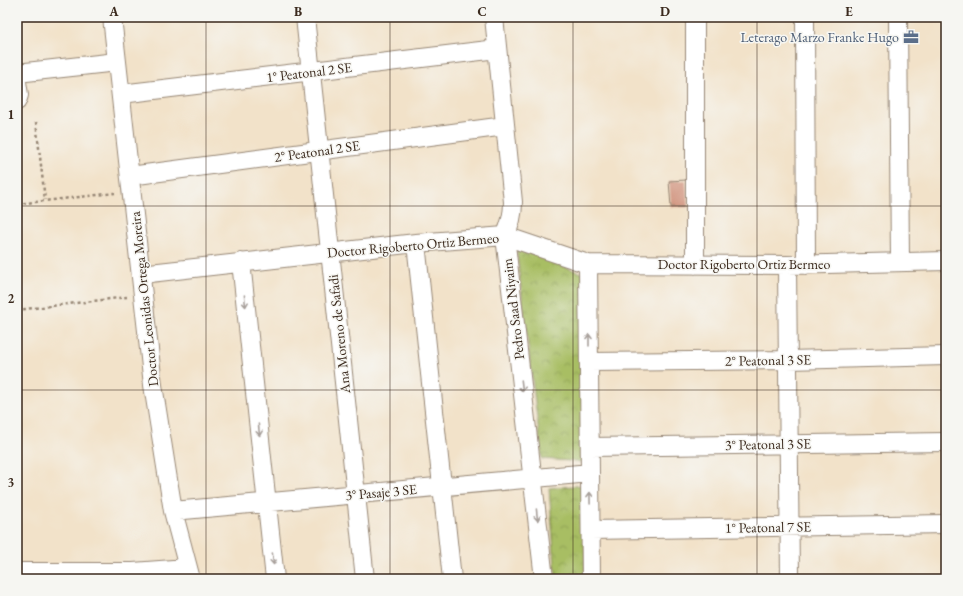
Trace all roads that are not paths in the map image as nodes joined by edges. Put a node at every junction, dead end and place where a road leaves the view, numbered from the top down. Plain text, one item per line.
1 (112, 17) edge
2 (305, 17) edge
3 (494, 17) edge
4 (695, 17) edge
5 (805, 17) edge
6 (898, 17) edge
7 (497, 49) junction
8 (117, 62) junction
9 (311, 72) junction
10 (17, 73) edge
11 (17, 82) edge
12 (121, 94) junction
13 (17, 101) edge
14 (505, 126) junction
15 (319, 151) junction
16 (131, 184) junction
17 (505, 236) junction
18 (416, 243) junction
19 (330, 253) junction
20 (946, 261) edge
21 (241, 262) junction
22 (900, 262) junction
23 (588, 264) junction
24 (695, 265) junction
25 (788, 265) junction
26 (806, 265) junction
27 (141, 274) junction
28 (946, 356) edge
29 (788, 360) junction
30 (589, 362) junction
31 (946, 442) edge
32 (789, 444) junction
33 (590, 447) junction
34 (590, 473) junction
35 (532, 479) junction
36 (442, 487) junction
37 (356, 495) junction
38 (267, 503) junction
39 (173, 511) junction
40 (946, 524) edge
41 (790, 527) junction
42 (591, 530) junction
43 (17, 572) edge
44 (189, 573) edge
45 (276, 579) edge
46 (365, 579) edge
47 (452, 579) edge
48 (544, 579) edge
49 (591, 579) edge
50 (790, 579) edge

1 - 8 street, Doctor Leonidas Ortega Moreira
2 - 9 street, Ana Moreno de Safadi
3 - 7 street, Pedro Saad Niyaim
4 - 24 street
5 - 26 street
6 - 22 street
7 - 9 street, 1° Peatonal 2 SE
7 - 14 street, Pedro Saad Niyaim
8 - 10 street
8 - 12 street, Doctor Leonidas Ortega Moreira
9 - 12 street, 1° Peatonal 2 SE
9 - 15 street, Ana Moreno de Safadi
11 - 13 street
12 - 16 street, Doctor Leonidas Ortega Moreira
14 - 15 street, 2° Peatonal 2 SE
14 - 17 street, Pedro Saad Niyaim
15 - 16 street, 2° Peatonal 2 SE
15 - 19 street, Ana Moreno de Safadi
16 - 27 street, Doctor Leonidas Ortega Moreira
17 - 18 street, Doctor Rigoberto Ortiz Bermeo
17 - 23 street, Doctor Rigoberto Ortiz Bermeo
17 -> 35 street, Pedro Saad Niyaim
18 - 19 street, Doctor Rigoberto Ortiz Bermeo
18 - 36 street
19 - 21 street, Doctor Rigoberto Ortiz Bermeo
19 - 37 street, Ana Moreno de Safadi
20 - 22 street, Doctor Rigoberto Ortiz Bermeo
21 - 27 street, Doctor Rigoberto Ortiz Bermeo
21 -> 38 street
22 - 26 street, Doctor Rigoberto Ortiz Bermeo
23 - 24 street, Doctor Rigoberto Ortiz Bermeo
30 -> 23 street
24 - 25 street, Doctor Rigoberto Ortiz Bermeo
25 - 26 street, Doctor Rigoberto Ortiz Bermeo
25 - 29 street
27 - 39 street, Doctor Leonidas Ortega Moreira
28 - 29 street, 2° Peatonal 3 SE
29 - 30 street, 2° Peatonal 3 SE
29 - 32 street
30 - 33 street
31 - 32 street, 3° Peatonal 3 SE
32 - 33 street, 3° Peatonal 3 SE
32 - 41 street
33 - 34 street
34 - 35 street, 3° Pasaje 3 SE
42 -> 34 street
35 - 36 street, 3° Pasaje 3 SE
35 -> 48 street, Pedro Saad Niyaim
36 - 37 street, 3° Pasaje 3 SE
36 - 47 street
37 - 38 street, 3° Pasaje 3 SE
37 - 46 street, Ana Moreno de Safadi
38 - 39 street, 3° Pasaje 3 SE
38 -> 45 street
39 - 44 street, Doctor Leonidas Ortega Moreira
40 - 41 street, 1° Peatonal 7 SE
41 - 42 street, 1° Peatonal 7 SE
41 - 50 street
42 - 49 street
43 - 44 street

